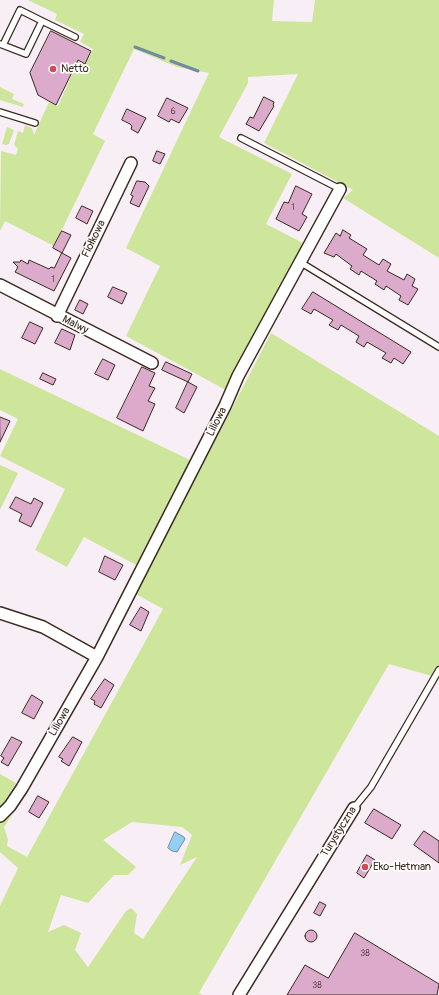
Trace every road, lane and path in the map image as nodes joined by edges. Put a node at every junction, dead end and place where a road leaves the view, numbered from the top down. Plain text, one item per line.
1 (42, 21) junction
2 (75, 37) dead end
3 (1, 45) edge
4 (0, 112) edge
5 (35, 124) dead end
6 (241, 138) dead end
7 (131, 163) dead end
8 (340, 189) joint
9 (300, 262) junction
10 (0, 285) edge
11 (57, 316) junction
12 (439, 347) edge
13 (152, 363) dead end
14 (0, 613) edge
15 (97, 657) junction
16 (439, 670) edge
17 (354, 808) joint
18 (0, 816) edge
19 (239, 995) edge

1 - 2 lane
1 - 3 lane
1 - 3 lane
4 - 5 lane
6 - 8 lane
7 - 11 street, Fiołkowa
8 - 9 street, Liliowa
9 - 12 lane
9 - 15 street, Liliowa
10 - 11 street, Malwy
11 - 13 street, Malwy
14 - 15 street
15 - 18 street, Liliowa
16 - 17 lane, Turystyczna
17 - 19 street, Turystyczna

